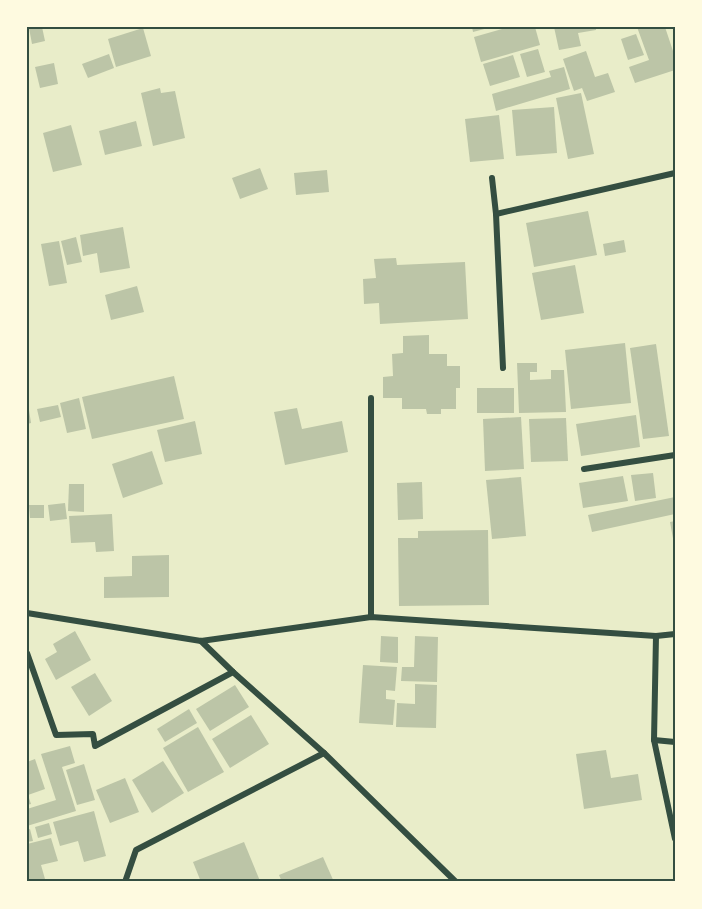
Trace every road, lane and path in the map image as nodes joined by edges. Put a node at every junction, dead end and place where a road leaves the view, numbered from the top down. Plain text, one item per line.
1 (675, 173) edge
2 (492, 178) dead end
3 (496, 214) junction
4 (503, 368) dead end
5 (371, 398) dead end
6 (675, 456) edge
7 (584, 469) dead end
8 (27, 613) edge
9 (371, 617) junction
10 (675, 634) edge
11 (656, 636) junction
12 (201, 641) junction
13 (27, 652) edge
14 (233, 672) junction
15 (654, 740) junction
16 (675, 742) edge
17 (324, 753) junction
18 (675, 839) edge
19 (124, 882) edge
20 (456, 882) edge

1 - 3 street
2 - 3 street
3 - 4 street
5 - 9 street
6 - 7 street
8 - 12 street
9 - 11 street
9 - 12 street
10 - 11 street
11 - 15 street
12 - 14 street
13 - 14 street
14 - 17 street
15 - 16 street
15 - 18 street
17 - 19 street
17 - 20 street

